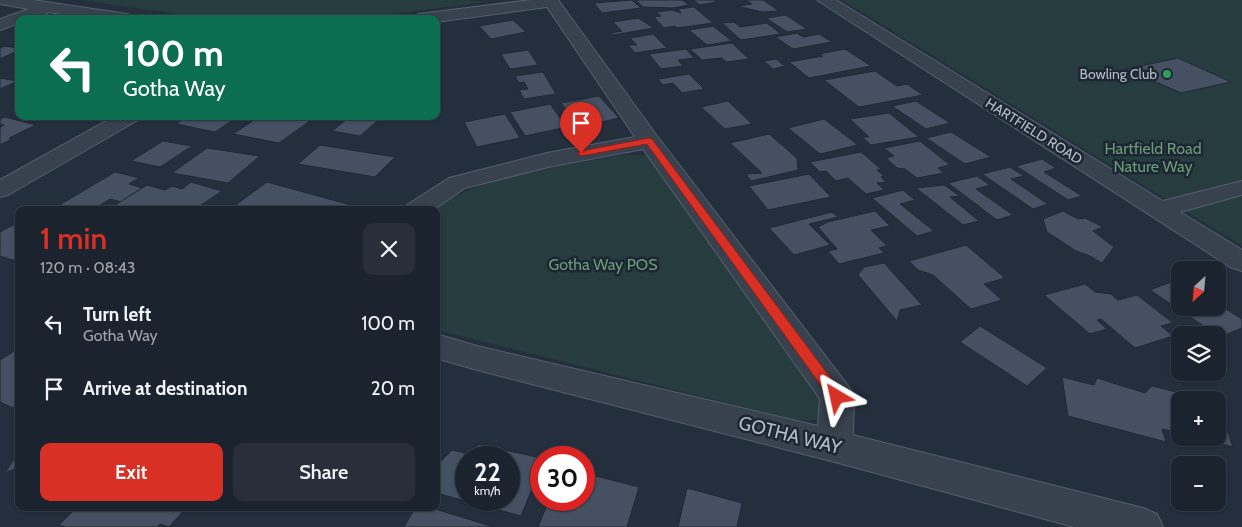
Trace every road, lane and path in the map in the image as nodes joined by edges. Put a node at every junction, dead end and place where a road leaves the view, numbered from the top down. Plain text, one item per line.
1 (3, 0) edge
2 (825, 0) edge
3 (551, 1) edge
4 (47, 7) junction
5 (26, 15) edge
6 (100, 15) edge
7 (440, 16) edge
8 (15, 19) edge
9 (0, 25) edge
10 (124, 120) edge
11 (649, 140) junction
12 (1242, 188) edge
13 (0, 190) edge
14 (422, 206) edge
15 (1159, 210) junction
16 (1242, 262) edge
17 (440, 347) edge
18 (835, 446) junction
19 (1143, 527) edge

1 - 4 street
2 - 15 street, HARTFIELD ROAD
3 - 7 street
3 - 11 street
4 - 5 street
4 - 6 street
8 - 9 street
10 - 13 street
11 - 14 street
11 - 18 street
12 - 15 street
15 - 16 street, HARTFIELD ROAD
17 - 18 street, GOTHA WAY
18 - 19 street, GOTHA WAY

